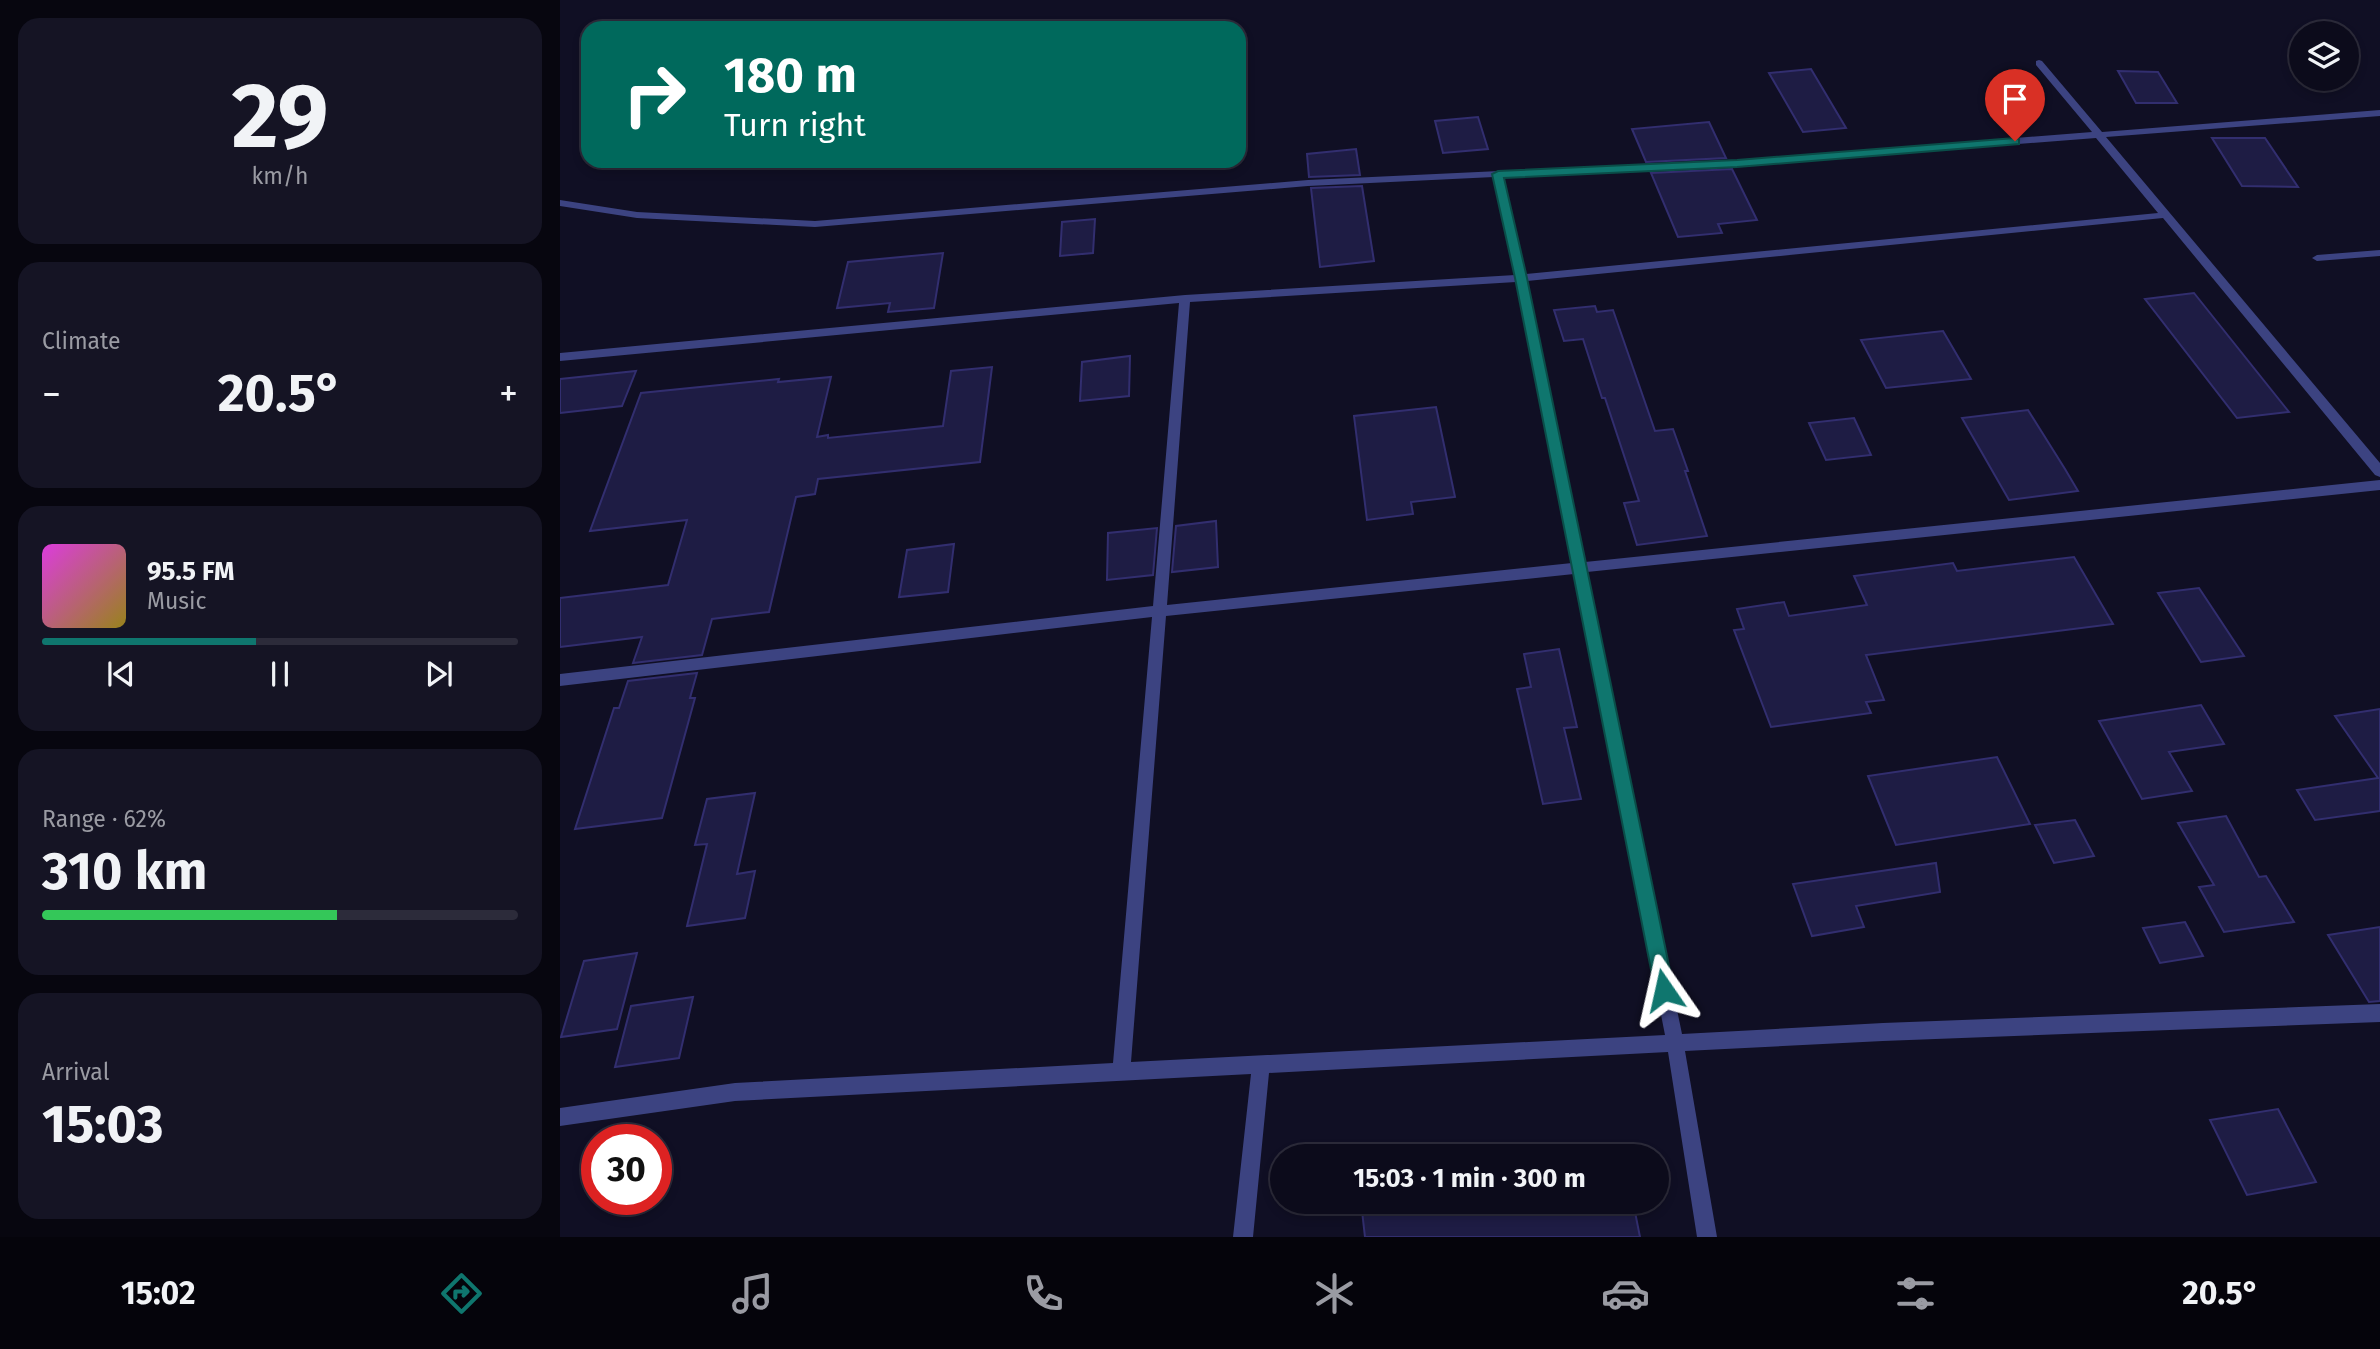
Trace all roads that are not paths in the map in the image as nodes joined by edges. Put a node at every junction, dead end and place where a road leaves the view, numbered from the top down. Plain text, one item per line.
1 (2039, 63) dead end
2 (2380, 113) edge
3 (2099, 135) junction
4 (1498, 174) junction
5 (560, 203) edge
6 (2166, 215) junction
7 (2380, 253) edge
8 (2317, 258) dead end
9 (1521, 278) junction
10 (1185, 299) junction
11 (560, 357) edge
12 (2380, 472) edge
13 (2380, 485) edge
14 (1579, 567) junction
15 (1160, 611) junction
16 (560, 680) edge
17 (2380, 1013) edge
18 (1675, 1043) junction
19 (1261, 1064) junction
20 (1121, 1072) junction
21 (560, 1117) edge
22 (1243, 1237) edge
23 (1707, 1237) edge

1 - 3 street
2 - 3 street
3 - 4 street
3 - 6 street
4 - 5 street
4 - 9 street
6 - 9 street
6 - 12 street
7 - 8 street
9 - 10 street
9 - 14 street
10 - 11 street
10 - 15 street
13 - 14 street
14 - 15 street
14 - 18 street
15 - 16 street
15 - 20 street
17 - 18 street
18 - 19 street
18 - 23 street
19 - 20 street
19 - 22 street
20 - 21 street

